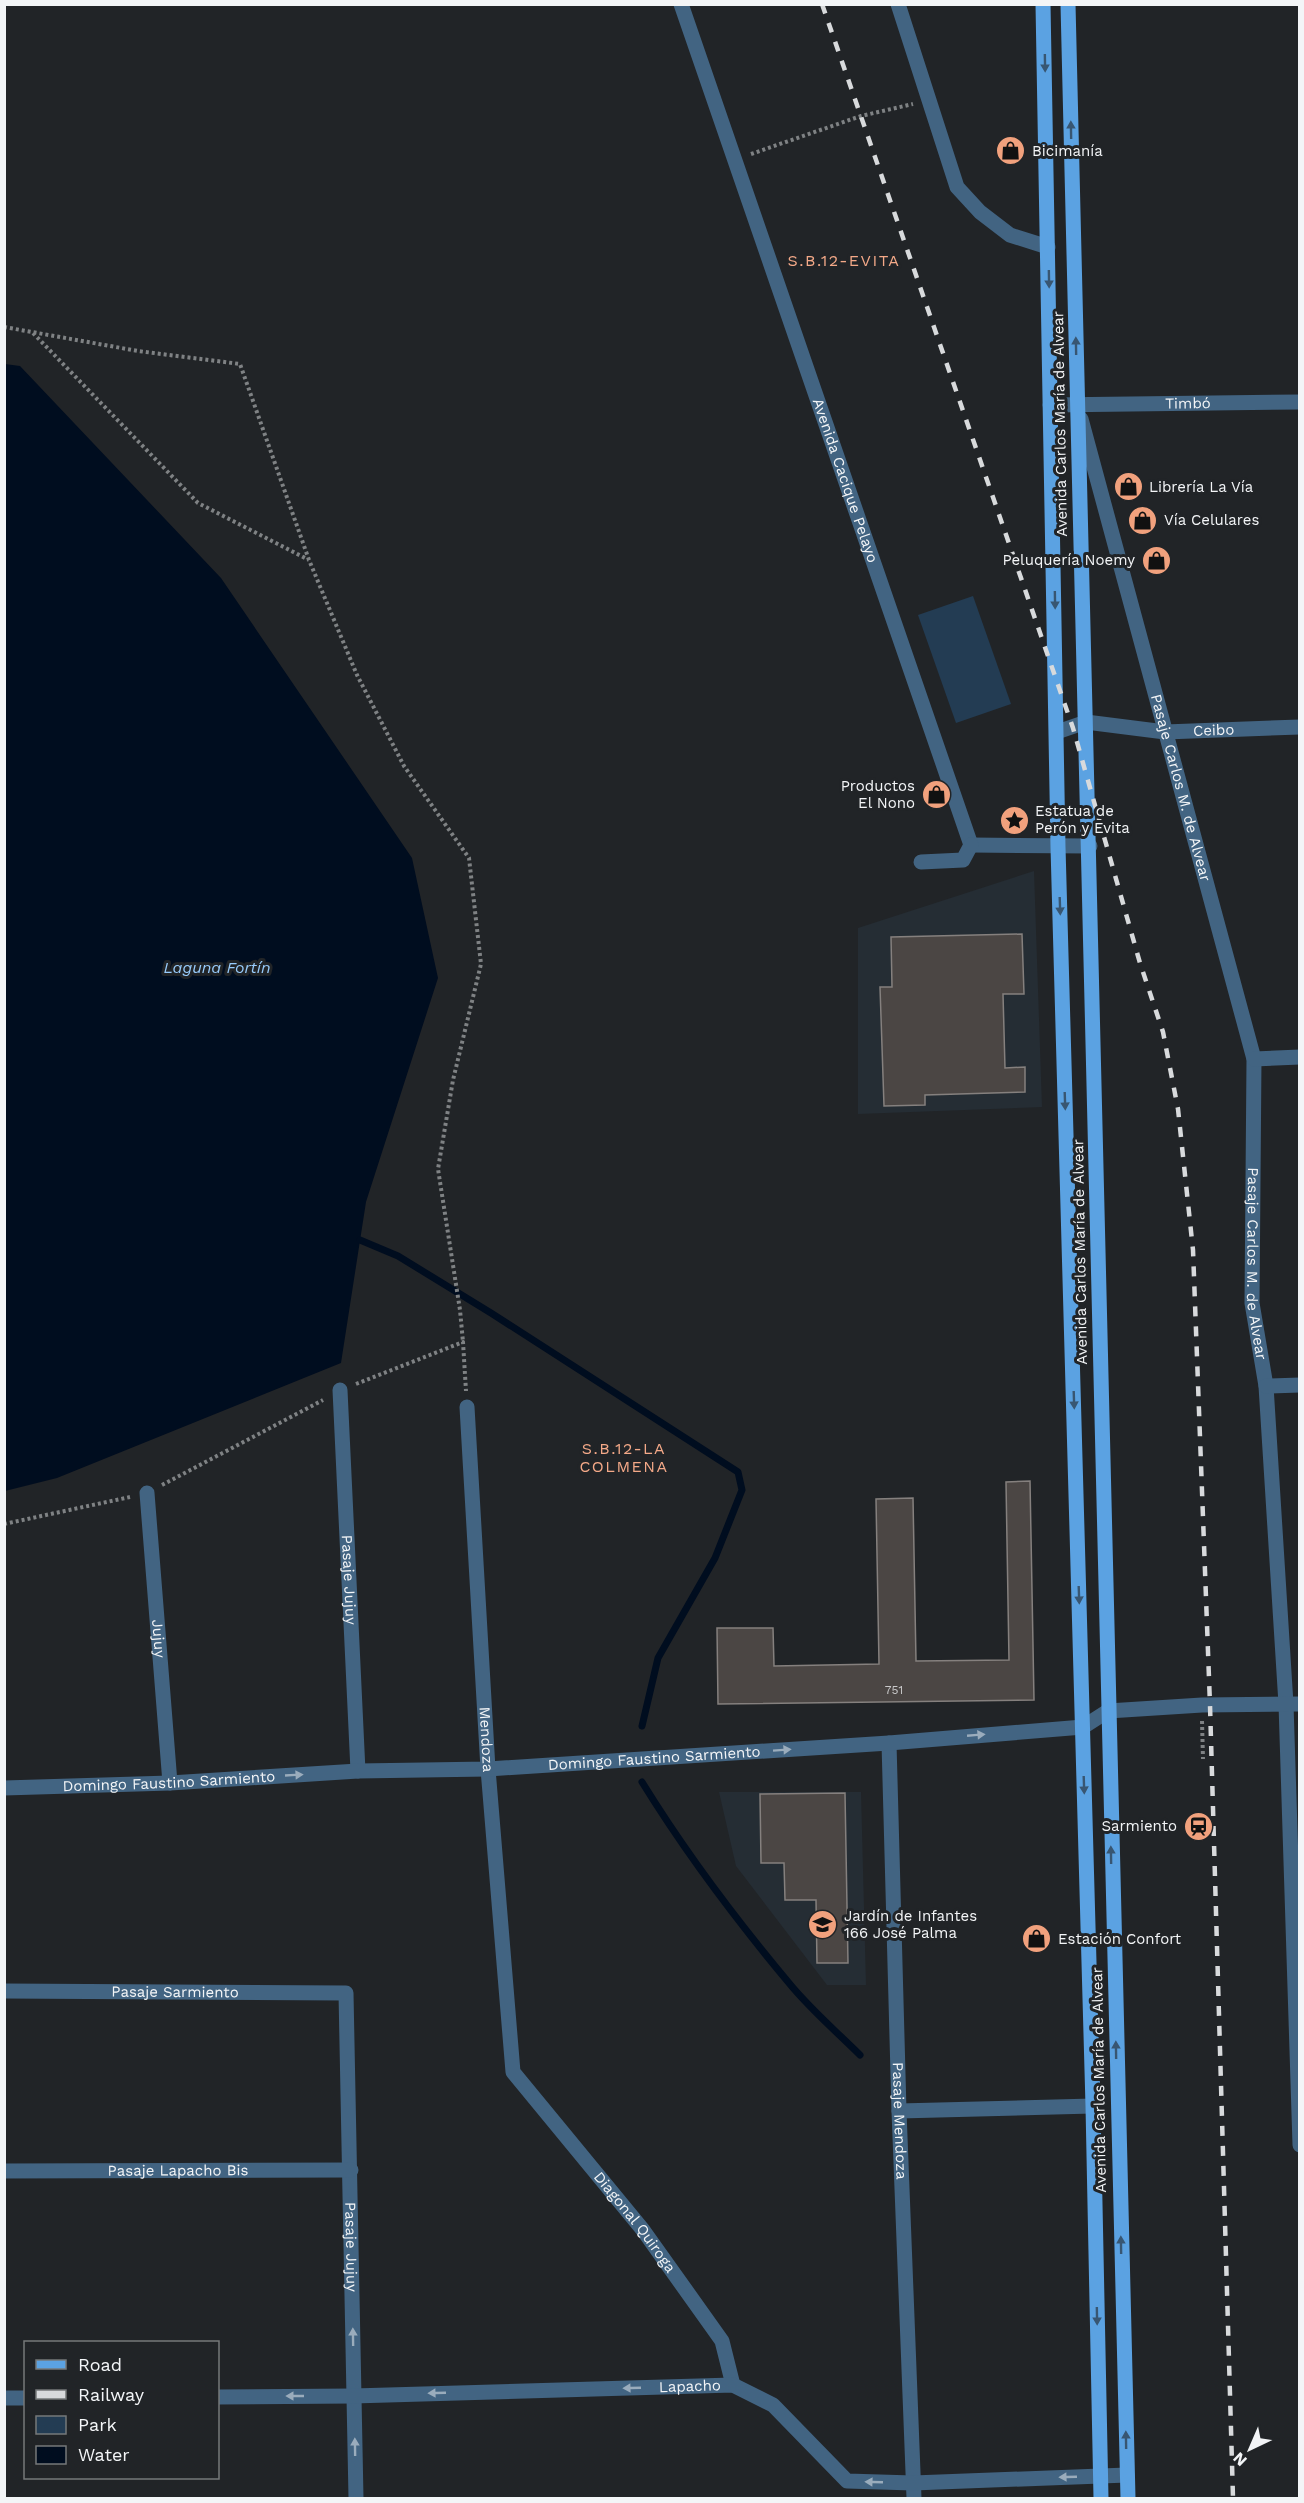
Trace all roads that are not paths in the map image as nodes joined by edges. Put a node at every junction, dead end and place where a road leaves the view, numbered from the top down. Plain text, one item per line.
1 (681, 4) edge
2 (898, 4) edge
3 (1043, 4) edge
4 (1068, 4) edge
5 (1048, 247) junction
6 (1299, 402) edge
7 (1050, 405) junction
8 (1077, 405) junction
9 (1086, 722) junction
10 (1299, 727) edge
11 (1057, 732) junction
12 (1165, 732) junction
13 (971, 845) junction
14 (1090, 846) junction
15 (1058, 847) junction
16 (921, 862) dead end
17 (1299, 1057) edge
18 (1254, 1059) junction
19 (1299, 1385) edge
20 (1266, 1386) junction
21 (340, 1390) road end
22 (467, 1407) road end
23 (147, 1493) road end
24 (1293, 1704) edge
25 (1108, 1711) junction
26 (1083, 1727) junction
27 (889, 1743) junction
28 (488, 1769) junction
29 (358, 1771) junction
30 (170, 1783) junction
31 (4, 1788) edge
32 (4, 1991) edge
33 (346, 1993) joint
34 (513, 2072) joint
35 (1093, 2106) junction
36 (899, 2111) junction
37 (1299, 2145) edge
38 (4, 2170) edge
39 (351, 2170) junction
40 (733, 2385) junction
41 (353, 2396) junction
42 (219, 2397) edge
43 (4, 2398) edge
44 (24, 2398) edge
45 (1127, 2475) junction
46 (1100, 2476) junction
47 (914, 2491) edge
48 (356, 2499) edge
49 (1101, 2499) edge
50 (1128, 2499) edge

1 - 13 street, Avenida Cacique Pelayo
2 - 5 street
3 -> 5 main road, Avenida Carlos María de Alvear
8 -> 4 main road, Avenida Carlos María de Alvear
5 -> 7 main road, Avenida Carlos María de Alvear
6 - 8 street, Timbó
7 - 8 street, Timbó
7 -> 11 main road, Avenida Carlos María de Alvear
8 - 9 main road, Avenida Carlos María de Alvear
8 - 12 street, Pasaje Carlos M. de Alvear
9 - 11 street, Ceibo
9 - 12 street, Ceibo
9 - 14 main road, Avenida Carlos María de Alvear
10 - 12 street, Ceibo
11 - 15 main road, Avenida Carlos María de Alvear
12 - 18 street, Pasaje Carlos M. de Alvear
13 - 15 street
13 - 16 street
14 - 15 street
14 - 25 main road, Avenida Carlos María de Alvear
15 -> 26 main road, Avenida Carlos María de Alvear
17 - 18 street
18 - 20 street, Pasaje Carlos M. de Alvear
19 - 20 street
20 - 24 street, Pasaje Carlos M. de Alvear
21 - 29 street, Pasaje Jujuy
22 - 28 street, Mendoza
23 - 30 street, Jujuy
24 - 25 street, Domingo Faustino Sarmiento
24 - 37 street, Pasaje Carlos M. de Alvear
25 - 26 street, Domingo Faustino Sarmiento
45 -> 25 main road, Avenida Carlos María de Alvear
27 -> 26 street, Domingo Faustino Sarmiento
26 -> 35 main road, Avenida Carlos María de Alvear
28 -> 27 street, Domingo Faustino Sarmiento
27 - 36 street, Pasaje Mendoza
28 - 29 street, Domingo Faustino Sarmiento
28 - 34 street, Mendoza
30 -> 29 street, Domingo Faustino Sarmiento
30 - 31 street, Domingo Faustino Sarmiento
32 - 33 street, Pasaje Sarmiento
33 - 39 street, Pasaje Jujuy
34 - 40 street, Diagonal Quiroga
35 - 36 street
35 -> 46 main road, Avenida Carlos María de Alvear
36 - 47 street, Pasaje Mendoza
38 - 39 street, Pasaje Lapacho Bis
41 -> 39 street, Pasaje Jujuy
40 -> 41 street, Lapacho
47 -> 40 street, Lapacho
41 -> 42 street, Lapacho
48 -> 41 street, Pasaje Jujuy
43 - 44 street
45 - 46 street, Lapacho
45 - 50 main road, Avenida Carlos María de Alvear
46 -> 47 street, Lapacho
46 - 49 main road, Avenida Carlos María de Alvear

